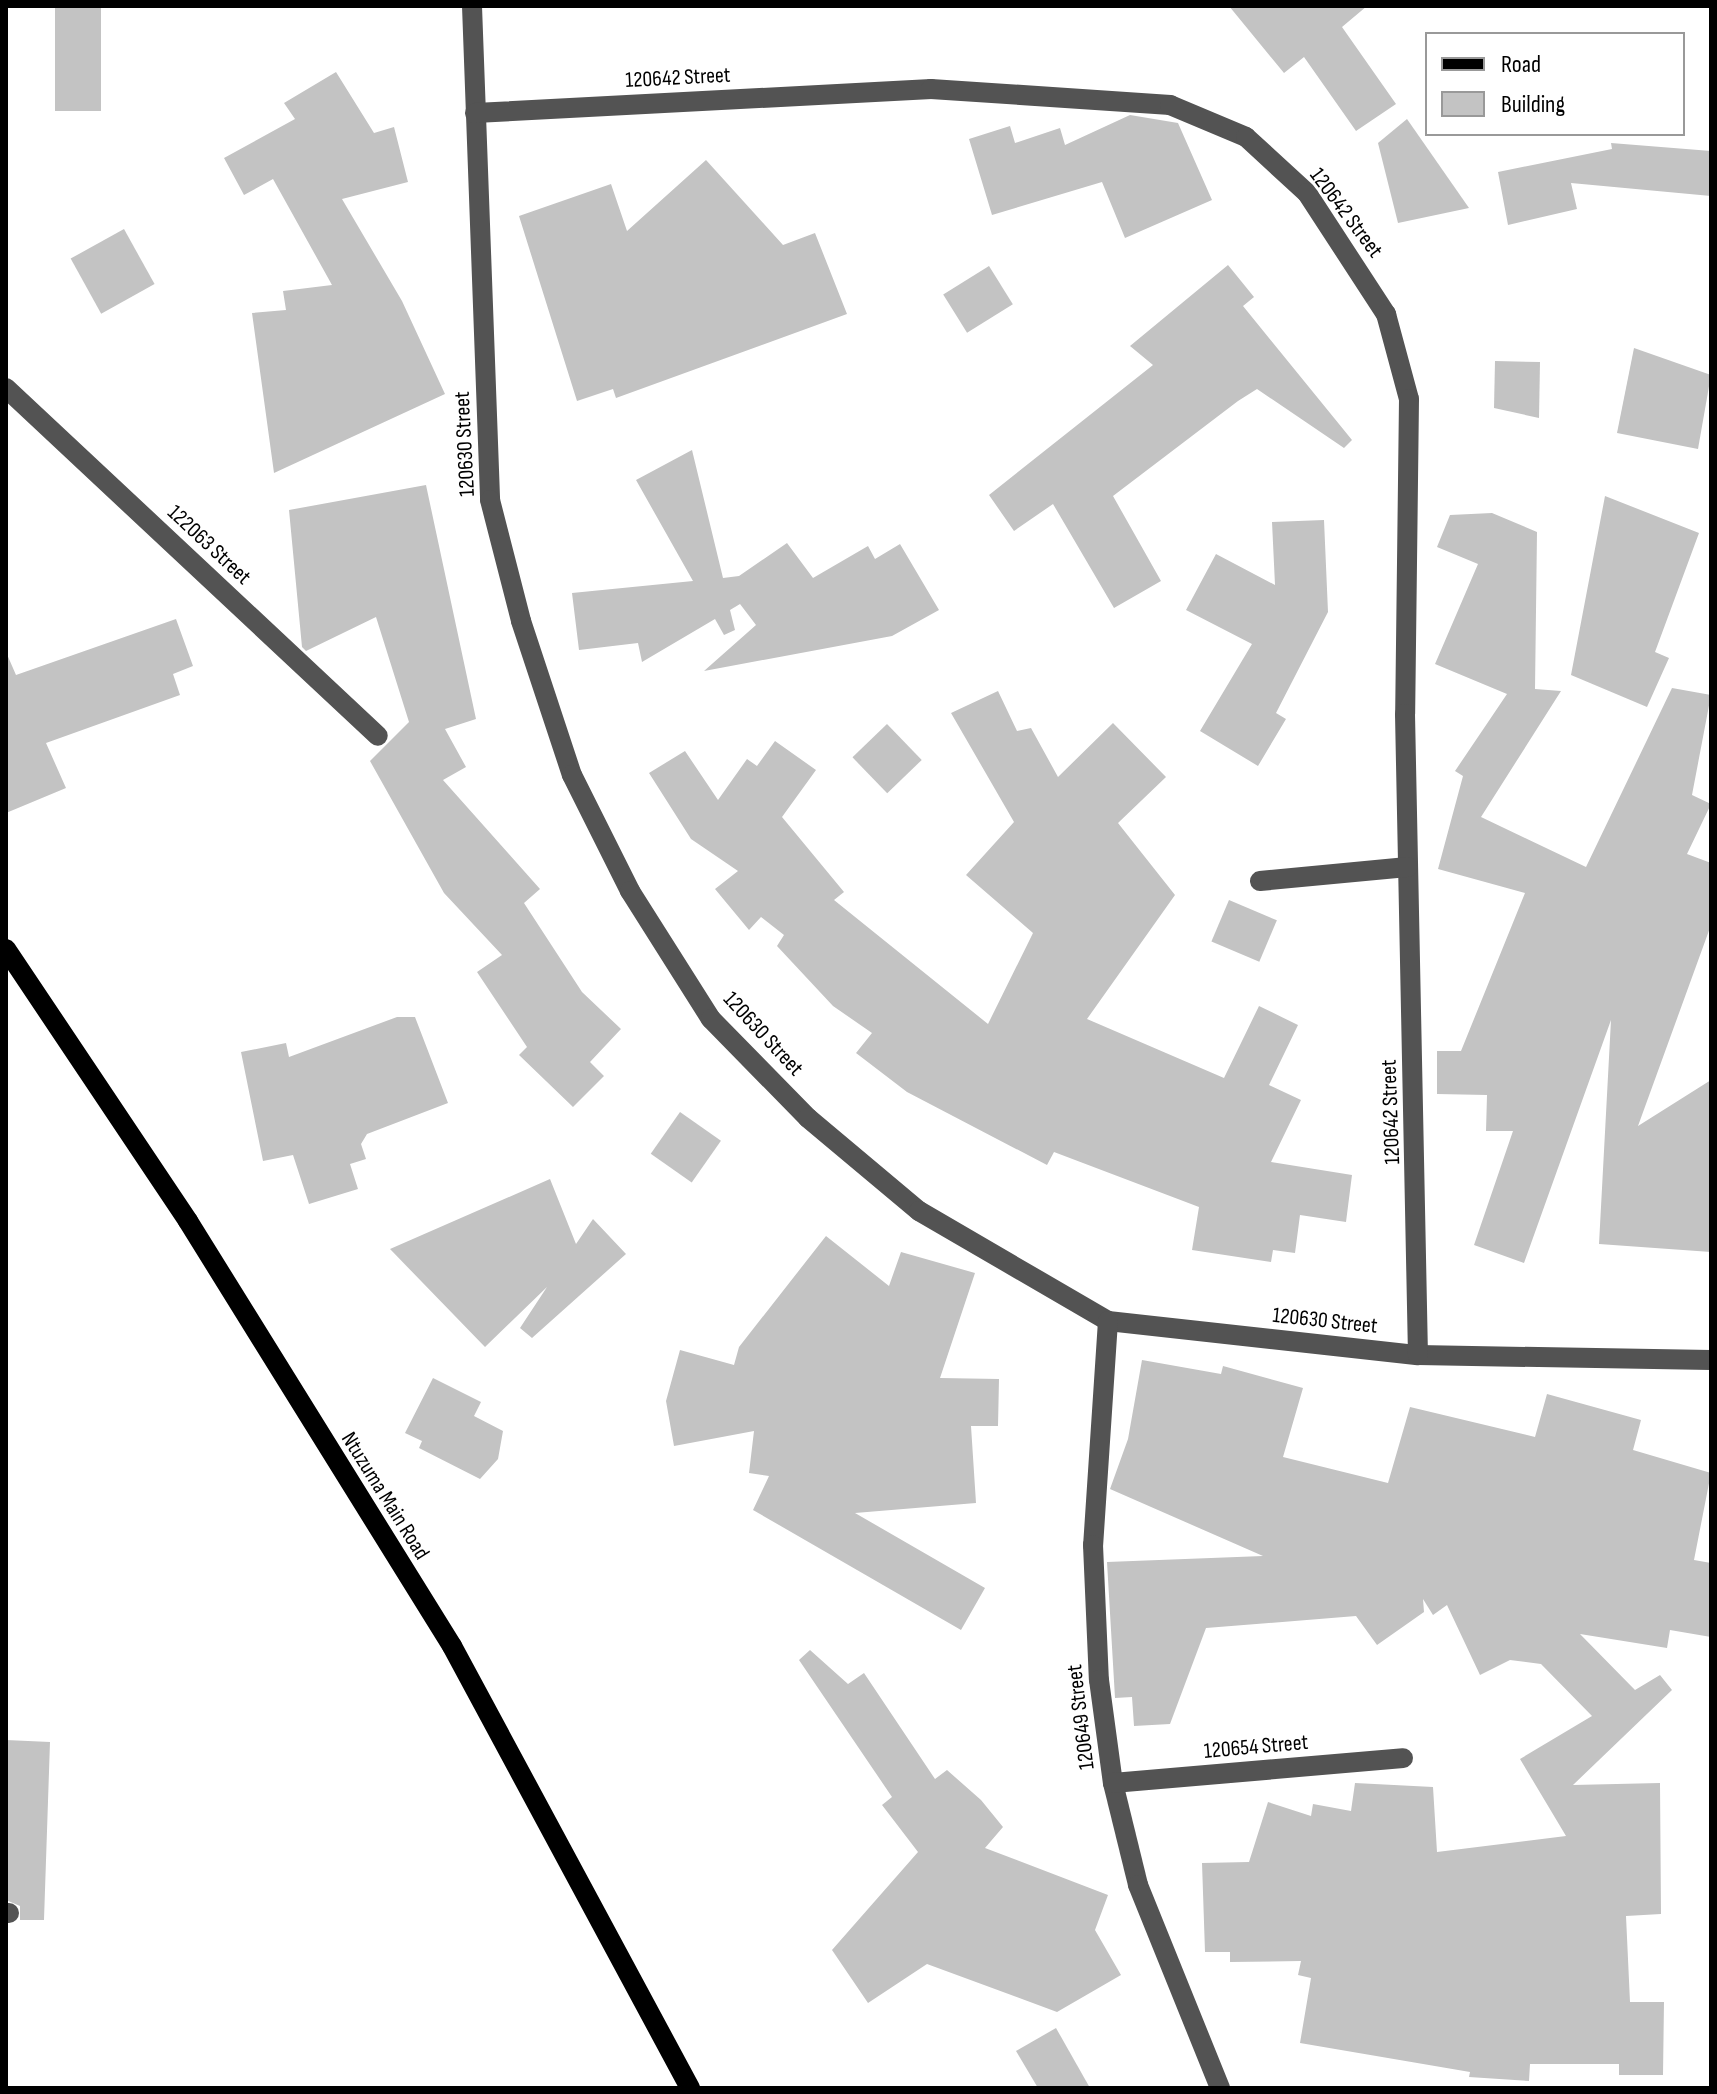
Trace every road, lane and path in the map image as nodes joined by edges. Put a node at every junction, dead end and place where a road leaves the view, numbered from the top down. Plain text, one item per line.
1 (472, 6) edge
2 (475, 113) junction
3 (6, 388) edge
4 (378, 736) dead end
5 (1407, 867) junction
6 (1260, 881) dead end
7 (6, 949) edge
8 (1108, 1321) junction
9 (1418, 1355) junction
10 (1711, 1360) edge
11 (1403, 1758) dead end
12 (1113, 1783) junction
13 (690, 2088) edge
14 (1220, 2088) edge

1 - 2 street, 120630 Street
2 - 5 street, 120642 Street
2 - 8 street, 120630 Street
3 - 4 street, 122063 Street
5 - 6 street
5 - 9 street, 120642 Street
7 - 13 main road, Ntuzuma Main Road
8 - 9 street, 120630 Street
8 - 12 street, 120649 Street
9 - 10 street, 120630 Street
11 - 12 street, 120654 Street
12 - 14 street, 120649 Street

